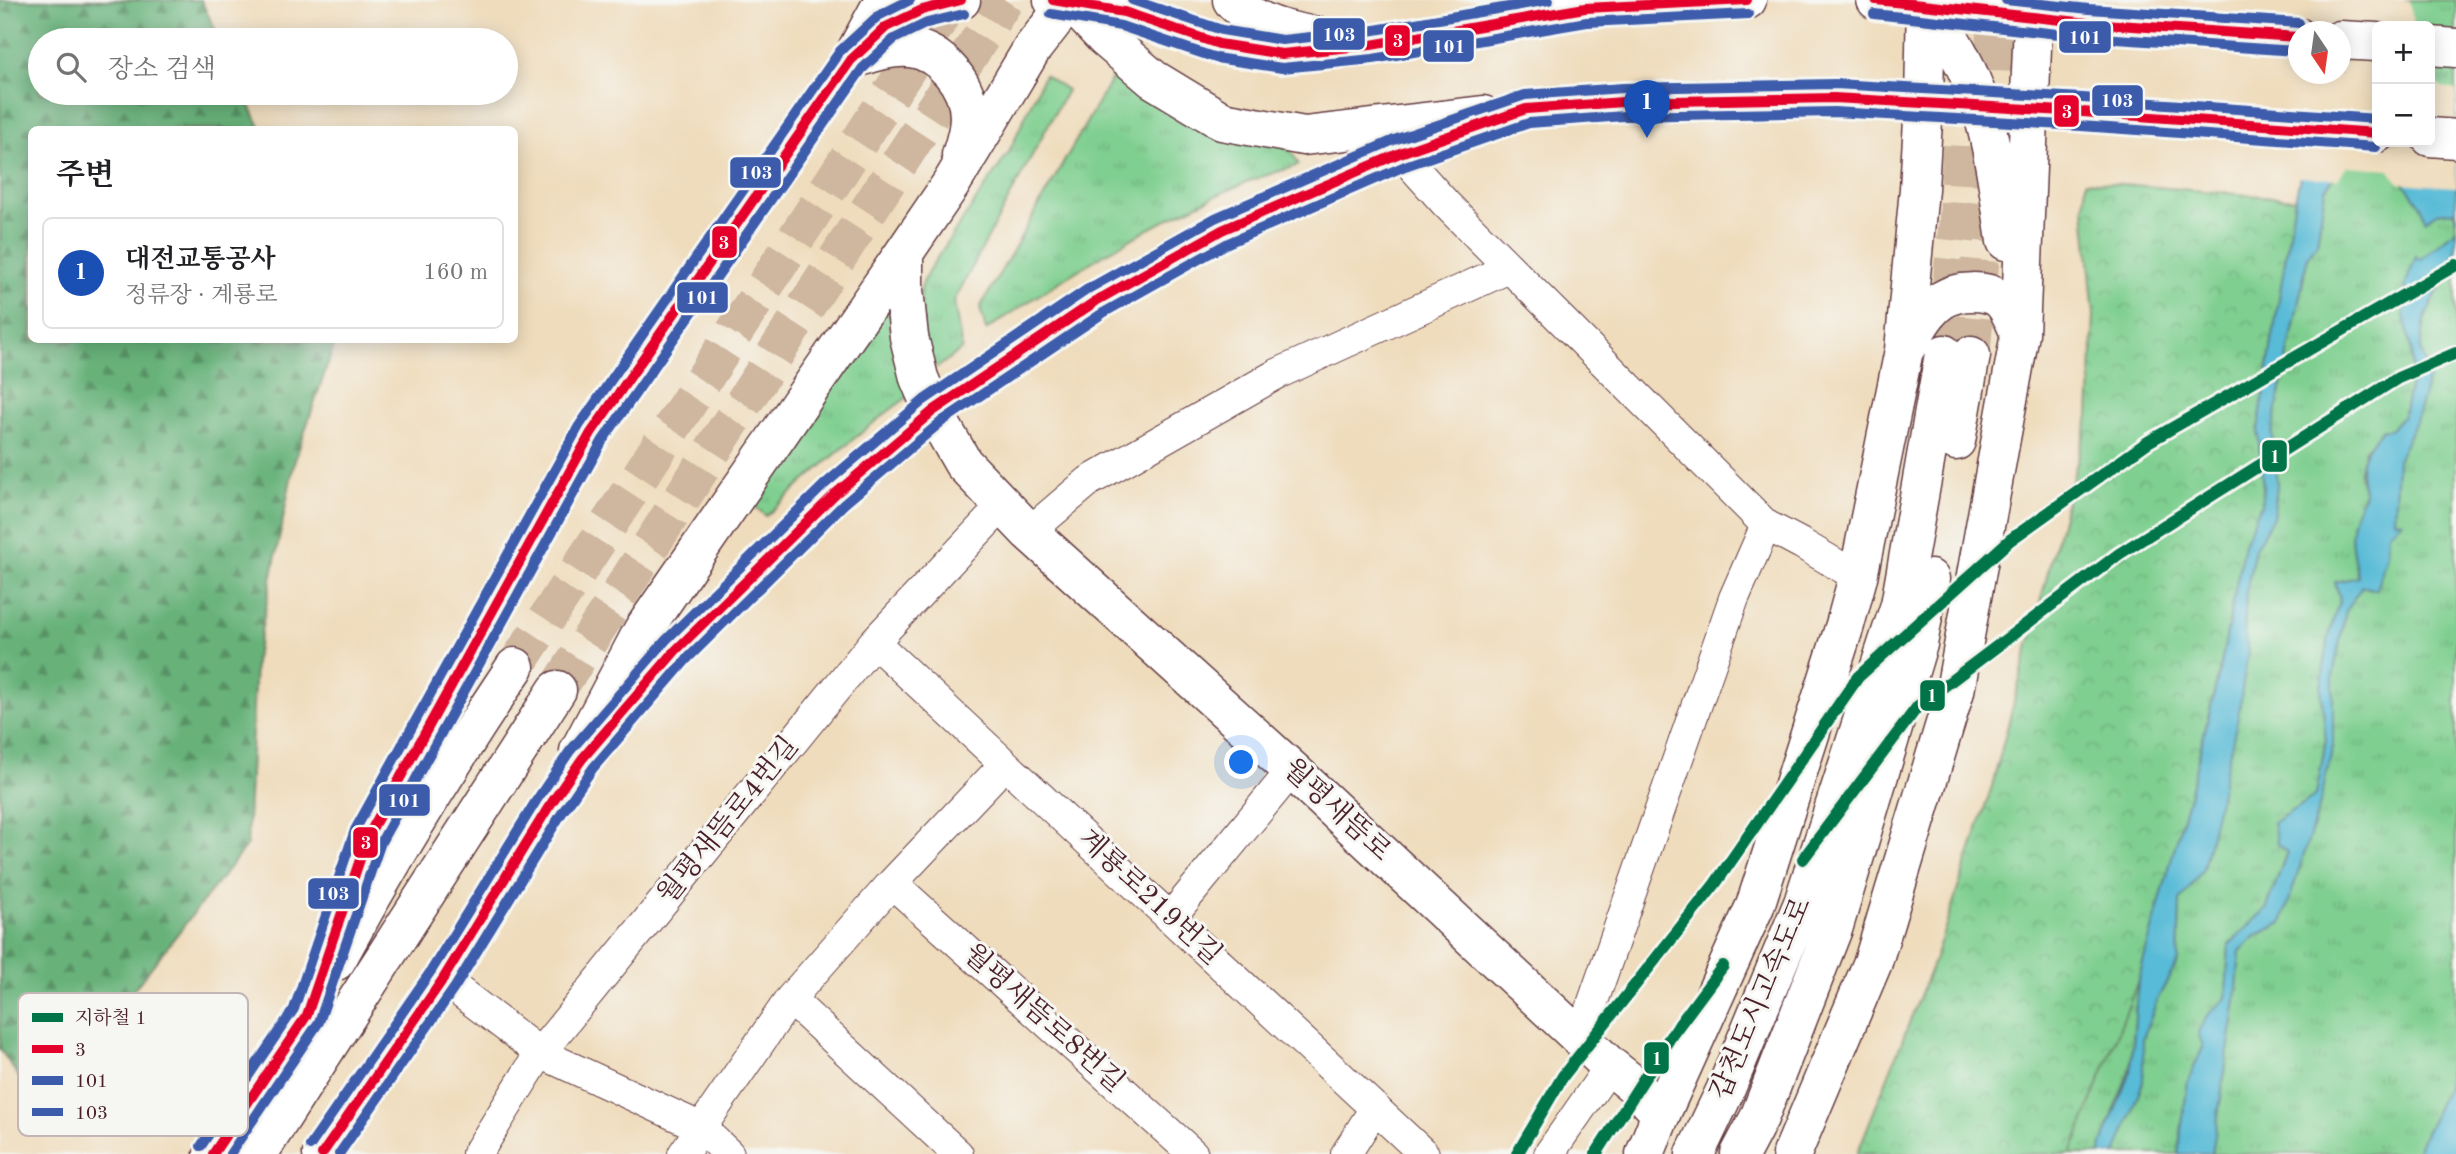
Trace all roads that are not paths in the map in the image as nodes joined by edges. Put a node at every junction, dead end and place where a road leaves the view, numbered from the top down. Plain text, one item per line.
1 (884, 0) edge
2 (961, 0) edge
3 (1065, 0) edge
4 (1232, 0) edge
5 (1746, 0) edge
6 (1877, 0) edge
7 (1926, 3) edge
8 (2034, 8) edge
9 (2288, 36) edge
10 (2351, 41) edge
11 (2372, 43) edge
12 (1371, 45) junction
13 (2435, 46) edge
14 (2456, 48) edge
15 (865, 56) junction
16 (1924, 103) junction
17 (1526, 109) junction
18 (2029, 110) junction
19 (2372, 133) edge
20 (2435, 137) edge
21 (2456, 139) edge
22 (1400, 153) junction
23 (951, 184) junction
24 (904, 253) junction
25 (1509, 268) junction
26 (2020, 334) junction
27 (1904, 351) junction
28 (933, 411) junction
29 (1002, 506) junction
30 (1766, 525) junction
31 (1029, 532) junction
32 (1858, 577) junction
33 (874, 642) junction
34 (515, 667) tunnel mouth
35 (557, 691) tunnel mouth
36 (1005, 764) junction
37 (1292, 770) junction
38 (548, 808) junction
39 (892, 883) junction
40 (1170, 918) junction
41 (443, 979) junction
42 (790, 999) junction
43 (307, 1015) junction
44 (1581, 1036) junction
45 (540, 1053) junction
46 (1611, 1066) junction
47 (248, 1102) edge
48 (1375, 1108) junction
49 (1661, 1114) junction
50 (700, 1127) junction
51 (225, 1136) edge
52 (213, 1154) edge
53 (258, 1154) edge
54 (322, 1154) edge
55 (477, 1154) edge
56 (683, 1154) edge
57 (729, 1154) edge
58 (958, 1154) edge
59 (1194, 1154) edge
60 (1346, 1154) edge
61 (1424, 1154) edge
62 (1549, 1154) edge
63 (1645, 1154) edge
64 (1695, 1154) edge
65 (1740, 1154) edge
66 (1792, 1154) edge

1 - 15 main road
2 - 15 main road
3 - 12 main road
3 - 17 main road
3 - 23 main road
4 - 12 main road
5 - 12 main road
6 - 7 main road
7 - 8 main road
7 - 16 main road
7 - 26 main road
8 - 9 main road
8 - 18 main road
10 - 11 main road
13 - 14 main road
15 - 23 main road
15 - 43 main road
16 - 17 main road
16 - 18 main road
16 - 27 main road
17 - 22 main road
18 - 19 main road
18 - 26 main road
20 - 21 main road
22 - 25 street
22 - 28 main road
23 - 24 main road
24 - 28 main road, 월평새뜸로
24 - 38 main road
25 - 30 street
25 - 31 street
26 - 27 main road
26 - 66 main road
27 - 32 main road
28 - 29 main road, 월평새뜸로
28 - 38 main road
29 - 31 main road, 월평새뜸로
29 - 33 street, 월평새뜸로4번길
30 - 32 street
30 - 44 street
31 - 37 main road, 월평새뜸로
32 - 49 main road
33 - 36 street, 계룡로219번길
33 - 45 street, 월평새뜸로4번길
34 - 43 main road
35 - 53 main road
36 - 39 street
36 - 40 street, 계룡로219번길
37 - 40 street
37 - 44 main road, 월평새뜸로
38 - 41 main road
39 - 42 street
39 - 59 street, 월평새뜸로8번길
40 - 48 street, 계룡로219번길
41 - 45 street
41 - 54 main road
42 - 50 street
42 - 58 street
43 - 47 main road
44 - 46 main road, 월평새뜸로
45 - 50 street
45 - 55 street, 월평새뜸로4번길
46 - 49 main road, 월평새뜸로
46 - 62 street
48 - 60 street
48 - 61 street, 계룡로219번길
49 - 63 main road
50 - 56 street
50 - 57 street
51 - 52 main road
64 - 65 main road, 갑천도시고속도로

